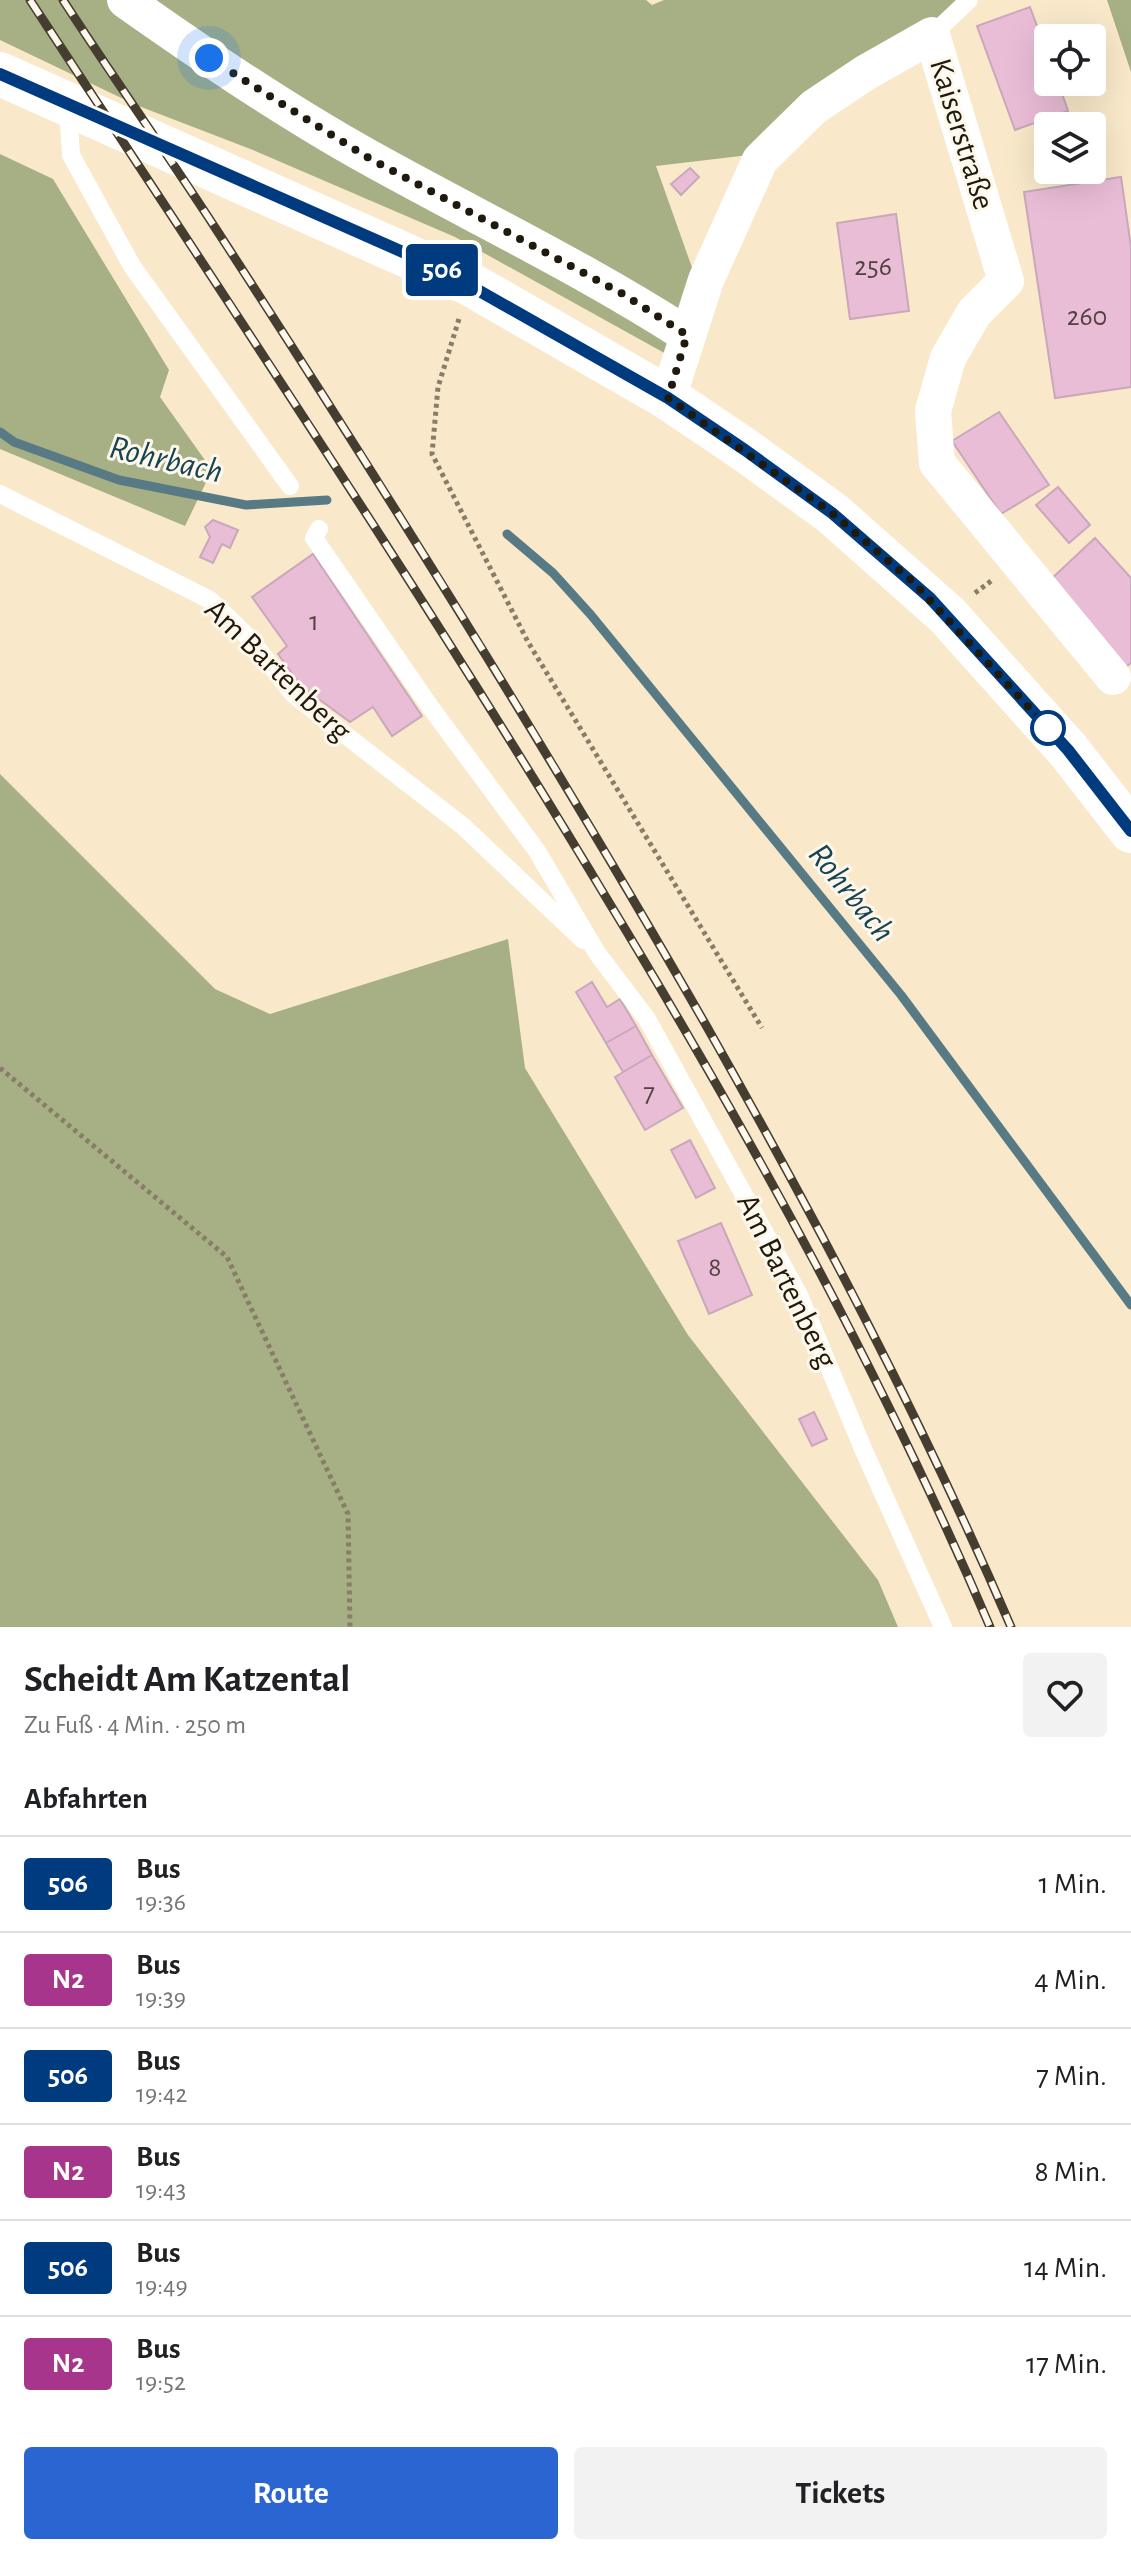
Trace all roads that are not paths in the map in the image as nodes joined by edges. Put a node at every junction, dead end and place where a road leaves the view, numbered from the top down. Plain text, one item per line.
1 (125, 0) edge
2 (969, 0) edge
3 (932, 35) junction
4 (0, 74) edge
5 (67, 105) junction
6 (687, 335) junction
7 (668, 398) junction
8 (290, 486) dead end
9 (0, 494) edge
10 (319, 529) dead end
11 (1113, 677) dead end
12 (1131, 831) edge
13 (597, 953) junction
14 (943, 1627) edge

1 - 6 street
2 - 3 lane
3 - 6 street, Kaiserstraße
3 - 11 street, Kaiserstraße
4 - 5 main road
5 - 7 main road
5 - 8 lane
6 - 7 street, Kaiserstraße
7 - 12 main road
9 - 13 lane, Am Bartenberg
10 - 13 lane, Am Bartenberg
13 - 14 lane, Am Bartenberg

